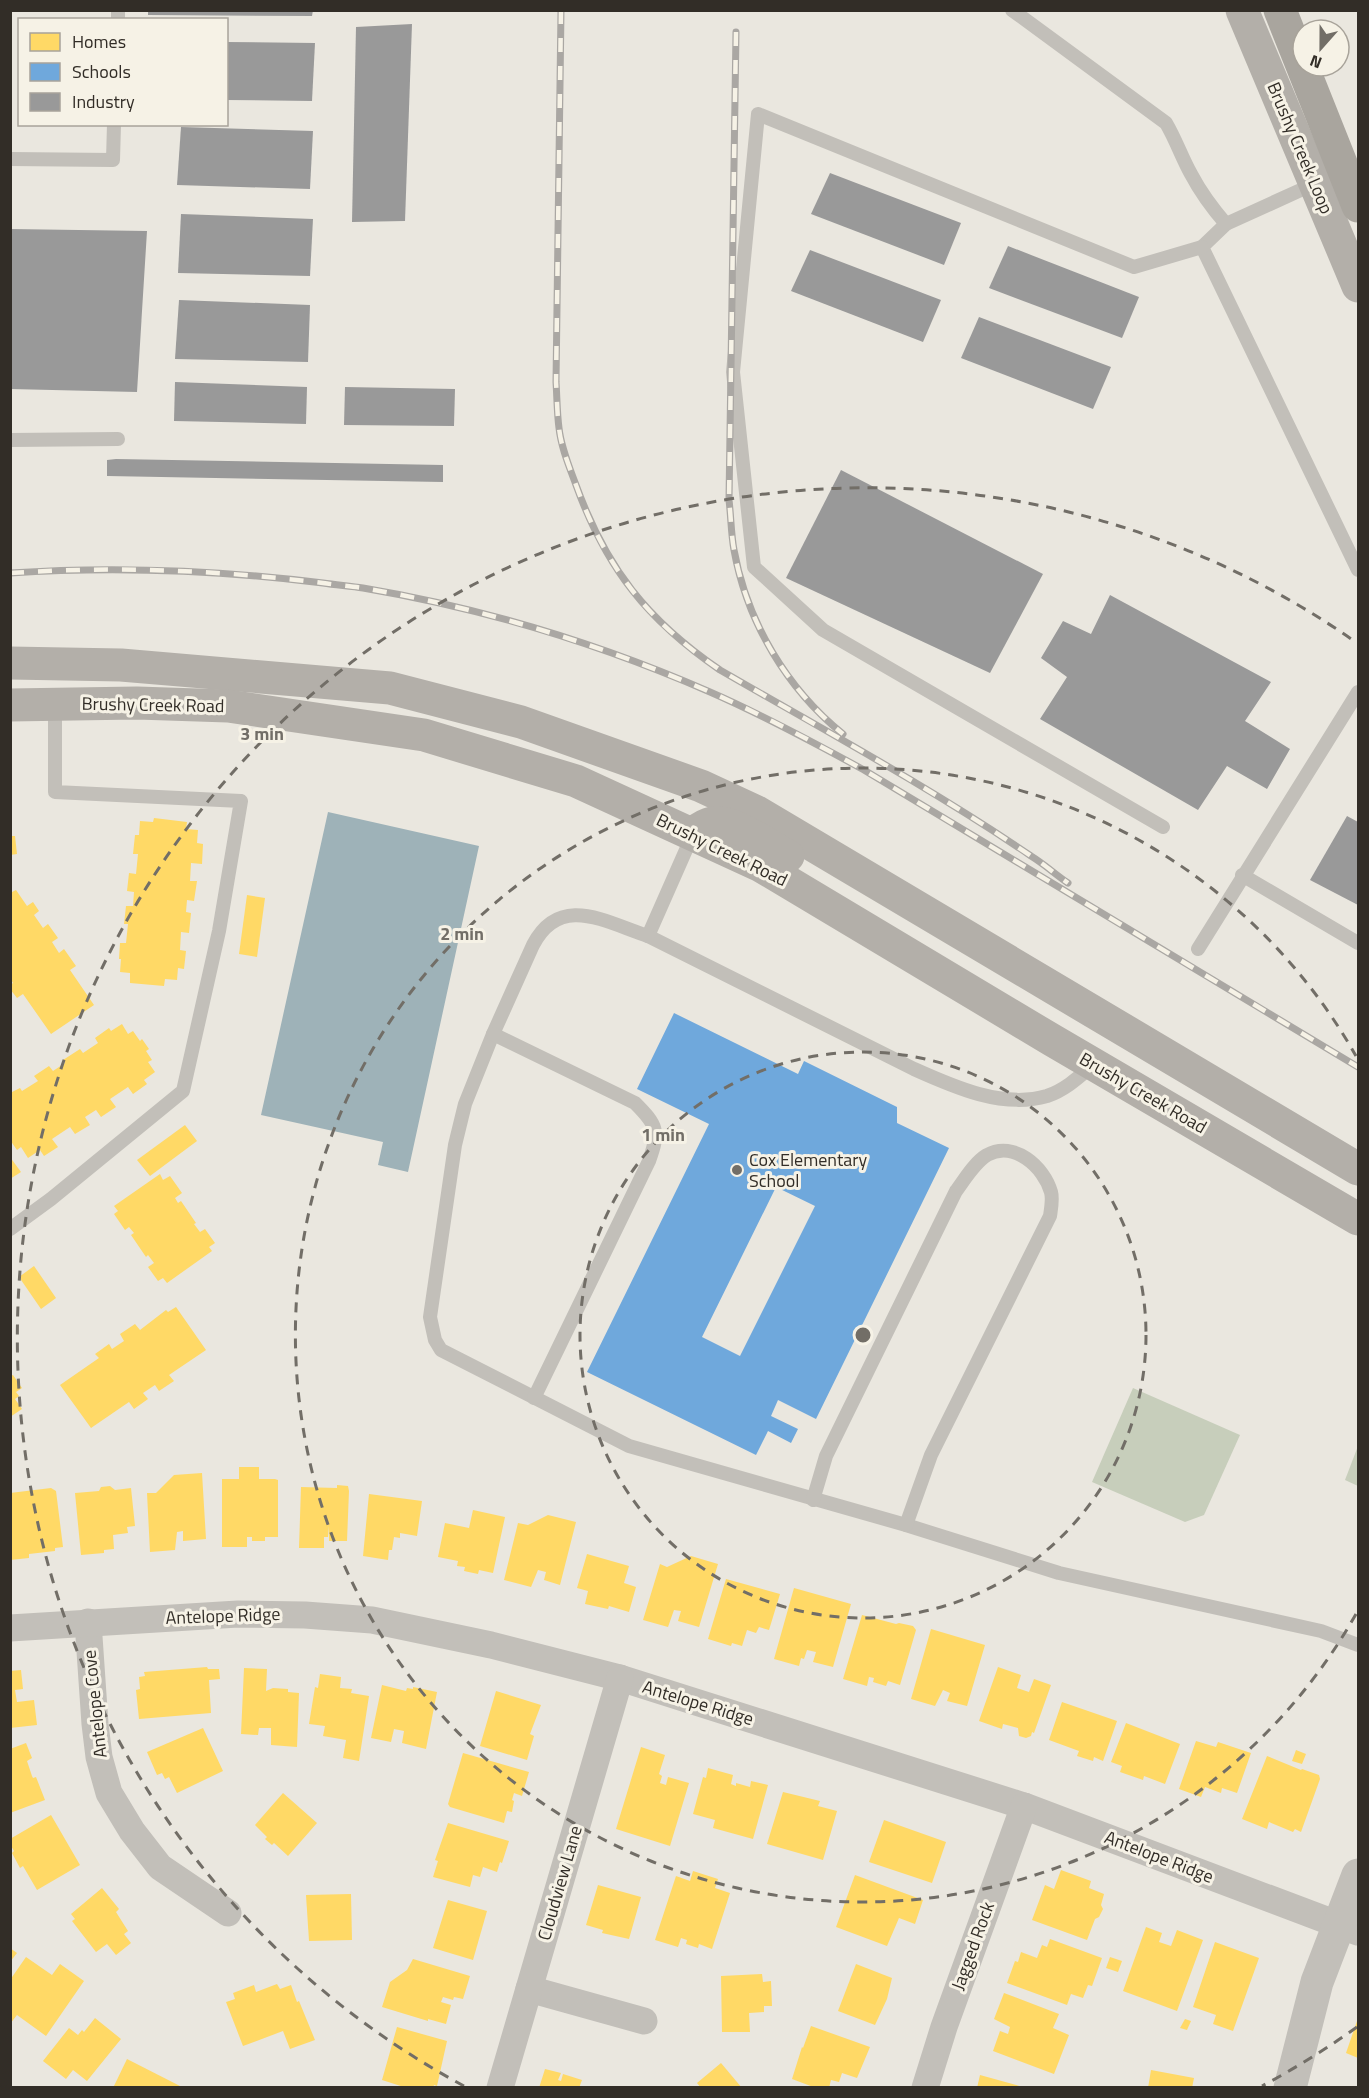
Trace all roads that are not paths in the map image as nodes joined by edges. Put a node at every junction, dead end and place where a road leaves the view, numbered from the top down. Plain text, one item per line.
1 (1012, 10) edge
2 (1242, 10) edge
3 (1280, 10) edge
4 (114, 126) edge
5 (10, 159) edge
6 (1314, 184) junction
7 (1359, 206) edge
8 (1226, 225) junction
9 (1202, 247) junction
10 (1359, 286) edge
11 (118, 439) dead end
12 (10, 440) edge
13 (1359, 570) edge
14 (10, 663) edge
15 (1359, 693) edge
16 (55, 704) junction
17 (10, 705) edge
18 (1163, 827) dead end
19 (693, 834) junction
20 (1242, 875) junction
21 (648, 936) junction
22 (1359, 943) edge
23 (1198, 949) dead end
24 (494, 1034) junction
25 (1094, 1064) junction
26 (1317, 1145) junction
27 (1359, 1169) edge
28 (1359, 1219) edge
29 (11, 1228) edge
30 (534, 1398) junction
31 (813, 1500) junction
32 (906, 1525) junction
33 (88, 1622) junction
34 (10, 1628) edge
35 (1359, 1645) edge
36 (620, 1678) junction
37 (1024, 1806) junction
38 (1359, 1875) edge
39 (228, 1913) dead end
40 (1349, 1928) edge
41 (528, 1989) junction
42 (644, 2021) dead end
43 (500, 2088) edge
44 (925, 2088) edge
45 (1290, 2088) edge

1 - 8 lane
2 - 6 main road, Brushy Creek Loop
3 - 7 highway
4 - 5 lane
6 - 8 lane
6 - 10 main road, Brushy Creek Loop
8 - 9 lane
9 - 13 lane
9 - 18 lane
11 - 12 lane
14 - 26 main road, Brushy Creek Road
15 - 20 lane
16 - 17 main road, Brushy Creek Road
16 - 19 main road, Brushy Creek Road
16 - 29 lane
19 - 21 lane
19 - 25 main road, Brushy Creek Road
19 - 26 main road
20 - 22 lane
20 - 23 lane
21 - 24 lane
21 - 25 lane
24 - 30 lane
24 - 30 lane
25 - 28 main road, Brushy Creek Road
26 - 27 main road, Brushy Creek Road
30 - 31 lane
31 - 32 lane
31 - 32 lane
32 - 35 lane
33 - 34 street, Antelope Ridge
33 - 36 street, Antelope Ridge
33 - 39 street, Antelope Cove
36 - 37 street, Antelope Ridge
36 - 41 street, Cloudview Lane
37 - 40 street, Antelope Ridge
37 - 44 street, Jagged Rock
38 - 40 street
40 - 45 street
41 - 42 street
41 - 43 street, Cloudview Lane

